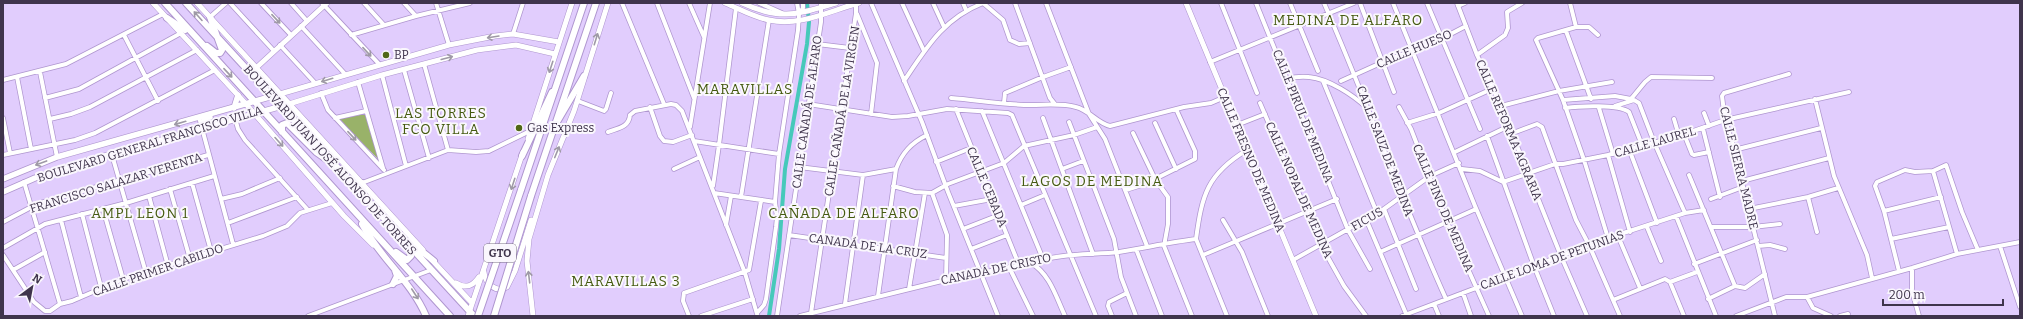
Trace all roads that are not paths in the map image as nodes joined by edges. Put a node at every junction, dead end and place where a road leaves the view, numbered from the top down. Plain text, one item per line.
1 (153, 3) edge
2 (164, 3) edge
3 (186, 3) edge
4 (197, 3) edge
5 (226, 3) edge
6 (230, 3) edge
7 (261, 3) edge
8 (291, 3) edge
9 (364, 3) edge
10 (404, 3) edge
11 (436, 3) edge
12 (470, 3) edge
13 (523, 3) edge
14 (572, 3) edge
15 (584, 3) edge
16 (596, 3) edge
17 (608, 3) edge
18 (622, 3) edge
19 (657, 3) edge
20 (688, 3) edge
21 (710, 3) edge
22 (725, 3) edge
23 (742, 3) edge
24 (758, 3) edge
25 (797, 3) edge
26 (803, 3) edge
27 (836, 3) edge
28 (857, 3) edge
29 (871, 3) edge
30 (902, 3) edge
31 (933, 3) edge
32 (963, 3) edge
33 (983, 3) edge
34 (1015, 3) edge
35 (1046, 3) edge
36 (1186, 3) edge
37 (1221, 3) edge
38 (1256, 3) edge
39 (1290, 3) edge
40 (1324, 3) edge
41 (1354, 3) edge
42 (1360, 3) edge
43 (1393, 3) edge
44 (1427, 3) edge
45 (1464, 3) edge
46 (1522, 3) edge
47 (1570, 3) edge
48 (324, 4) edge
49 (1458, 4) edge
50 (820, 6) edge
51 (736, 8) junction
52 (439, 10) junction
53 (966, 10) junction
54 (856, 13) junction
55 (1329, 13) junction
56 (799, 14) junction
57 (787, 15) junction
58 (820, 15) junction
59 (165, 16) junction
60 (416, 16) junction
61 (210, 17) junction
62 (769, 20) junction
63 (307, 21) junction
64 (799, 21) junction
65 (384, 25) junction
66 (301, 26) junction
67 (1299, 26) junction
68 (1466, 26) junction
69 (944, 27) junction
70 (1576, 27) junction
71 (1566, 31) junction
72 (182, 33) junction
73 (191, 34) junction
74 (513, 34) junction
75 (124, 35) junction
76 (351, 35) junction
77 (1598, 35) dead end
78 (291, 36) junction
79 (704, 37) junction
80 (1270, 38) junction
81 (219, 39) junction
82 (1441, 39) junction
83 (559, 42) junction
84 (1030, 42) junction
85 (817, 44) junction
86 (280, 45) junction
87 (449, 45) junction
88 (850, 48) junction
89 (1241, 49) junction
90 (197, 50) junction
91 (274, 50) junction
92 (1412, 50) junction
93 (924, 51) junction
94 (555, 54) junction
95 (1477, 55) junction
96 (136, 58) junction
97 (1210, 62) junction
98 (1383, 62) junction
99 (424, 64) junction
100 (380, 65) junction
101 (1071, 67) junction
102 (256, 68) junction
103 (215, 70) junction
104 (404, 70) junction
105 (1318, 71) dead end
106 (40, 72) junction
107 (345, 74) junction
108 (1789, 74) dead end
109 (382, 75) junction
110 (584, 76) junction
111 (1043, 76) junction
112 (1356, 76) junction
113 (17, 77) junction
114 (146, 78) junction
115 (1287, 78) junction
116 (1712, 78) dead end
117 (3, 80) edge
118 (904, 81) junction
119 (1323, 81) junction
120 (1341, 81) dead end
121 (358, 82) junction
122 (1612, 82) dead end
123 (315, 83) junction
124 (559, 83) junction
125 (1587, 86) junction
126 (1494, 88) junction
127 (1559, 91) junction
128 (1394, 92) dead end
129 (1849, 92) dead end
130 (321, 93) junction
131 (611, 93) dead end
132 (1257, 93) dead end
133 (280, 94) junction
134 (238, 95) junction
135 (272, 96) junction
136 (1225, 97) junction
137 (45, 98) junction
138 (694, 98) junction
139 (951, 98) dead end
140 (303, 99) junction
141 (1591, 99) junction
142 (1815, 99) junction
143 (1467, 100) junction
144 (1563, 100) junction
145 (1631, 100) junction
146 (158, 101) junction
147 (578, 101) junction
148 (254, 102) junction
149 (1004, 103) junction
150 (1054, 103) junction
151 (1260, 103) dead end
152 (246, 104) junction
153 (289, 104) junction
154 (664, 104) junction
155 (808, 104) junction
156 (281, 106) junction
157 (1501, 106) junction
158 (1615, 106) junction
159 (650, 107) junction
160 (1399, 107) dead end
161 (232, 108) junction
162 (1565, 108) junction
163 (1599, 108) junction
164 (956, 109) junction
165 (1176, 109) junction
166 (262, 110) junction
167 (366, 110) junction
168 (841, 110) junction
169 (1369, 110) junction
170 (982, 111) junction
171 (254, 113) junction
172 (918, 113) junction
173 (1439, 113) junction
174 (871, 114) junction
175 (1089, 114) junction
176 (1265, 114) junction
177 (1704, 114) dead end
178 (199, 117) junction
179 (3, 118) edge
180 (235, 118) junction
181 (336, 118) junction
182 (1043, 118) dead end
183 (50, 119) junction
184 (1674, 119) dead end
185 (303, 120) junction
186 (1725, 120) junction
187 (1069, 122) dead end
188 (1155, 123) dead end
189 (1408, 123) junction
190 (1237, 125) junction
191 (1509, 126) junction
192 (1709, 126) junction
193 (1098, 127) junction
194 (553, 128) junction
195 (690, 128) junction
196 (1703, 128) junction
197 (1821, 128) junction
198 (201, 129) junction
199 (1480, 129) dead end
200 (530, 131) junction
201 (282, 132) junction
202 (608, 132) dead end
203 (1133, 133) dead end
204 (1512, 133) junction
205 (1684, 134) junction
206 (927, 135) junction
207 (1074, 135) junction
208 (692, 136) junction
209 (1487, 136) junction
210 (1679, 136) junction
211 (1052, 140) junction
212 (159, 141) junction
213 (694, 141) junction
214 (1654, 142) junction
215 (55, 144) junction
216 (720, 145) junction
217 (1642, 145) junction
218 (1024, 146) junction
219 (748, 148) junction
220 (970, 148) junction
221 (32, 149) junction
222 (1629, 149) junction
223 (448, 150) junction
224 (1247, 150) junction
225 (1734, 150) junction
226 (1455, 152) junction
227 (1709, 152) junction
228 (10, 154) junction
229 (779, 154) junction
230 (1613, 154) junction
231 (3, 155) edge
232 (112, 155) junction
233 (208, 155) junction
234 (1608, 155) junction
235 (522, 156) junction
236 (57, 157) junction
237 (700, 157) junction
238 (429, 158) junction
239 (1829, 158) junction
240 (330, 160) junction
241 (1584, 160) junction
242 (1083, 161) junction
243 (936, 162) junction
244 (1004, 163) junction
245 (1459, 163) junction
246 (1555, 164) junction
247 (406, 166) junction
248 (799, 167) junction
249 (674, 169) dead end
250 (896, 169) junction
251 (1062, 169) junction
252 (1176, 169) junction
253 (1462, 169) junction
254 (1933, 171) junction
255 (384, 172) junction
256 (832, 172) junction
257 (980, 172) junction
258 (1528, 173) junction
259 (863, 175) junction
260 (214, 176) junction
261 (1430, 176) junction
262 (1689, 176) dead end
263 (280, 178) junction
264 (1155, 178) junction
265 (3, 179) edge
266 (120, 180) junction
267 (1742, 181) junction
268 (24, 182) junction
269 (1503, 182) junction
270 (192, 183) junction
271 (362, 183) junction
272 (893, 186) junction
273 (945, 186) junction
274 (712, 187) junction
275 (1743, 187) junction
276 (1838, 188) junction
277 (170, 189) junction
278 (1126, 190) junction
279 (3, 192) edge
280 (714, 192) junction
281 (932, 193) junction
282 (925, 194) junction
283 (1045, 195) junction
284 (149, 196) junction
285 (731, 196) junction
286 (1403, 196) junction
287 (297, 197) junction
288 (741, 197) junction
289 (1720, 197) junction
290 (1808, 197) junction
291 (1941, 197) junction
292 (221, 199) junction
293 (992, 199) junction
294 (1337, 199) junction
295 (1711, 199) dead end
296 (366, 200) junction
297 (540, 200) junction
298 (761, 201) junction
299 (775, 202) junction
300 (126, 203) junction
301 (332, 203) junction
302 (1020, 205) junction
303 (31, 206) junction
304 (954, 206) junction
305 (104, 209) junction
306 (1384, 209) junction
307 (1476, 209) junction
308 (1749, 209) junction
309 (308, 210) junction
310 (1704, 210) junction
311 (1308, 211) junction
312 (1884, 211) junction
313 (1377, 213) junction
314 (1685, 213) junction
315 (82, 214) junction
316 (999, 215) junction
317 (1676, 216) junction
318 (359, 218) junction
319 (1366, 219) junction
320 (61, 220) junction
321 (1223, 220) dead end
322 (3, 222) edge
323 (1447, 222) junction
324 (228, 223) junction
325 (1657, 223) junction
326 (1278, 224) junction
327 (1780, 224) dead end
328 (726, 226) junction
329 (1711, 226) junction
330 (38, 227) junction
331 (368, 227) junction
332 (1647, 227) junction
333 (1753, 227) junction
334 (1949, 227) junction
335 (394, 230) junction
336 (963, 230) junction
337 (1348, 230) junction
338 (1630, 232) junction
339 (1817, 232) dead end
340 (789, 234) junction
341 (1007, 235) junction
342 (1417, 235) junction
343 (1618, 236) junction
344 (1608, 238) junction
345 (822, 239) junction
346 (1196, 239) junction
347 (1891, 239) junction
348 (1757, 240) junction
349 (1235, 242) junction
350 (2020, 242) edge
351 (406, 243) junction
352 (1164, 243) junction
353 (1397, 243) junction
354 (233, 244) junction
355 (853, 244) junction
356 (1321, 245) junction
357 (1589, 245) junction
358 (1147, 246) junction
359 (1758, 246) junction
360 (2000, 246) junction
361 (3, 248) edge
362 (884, 248) junction
363 (378, 249) junction
364 (971, 249) junction
365 (1136, 249) junction
366 (1785, 249) dead end
367 (1978, 250) junction
368 (211, 251) junction
369 (45, 252) junction
370 (1118, 252) junction
371 (1380, 252) junction
372 (914, 253) junction
373 (1093, 254) junction
374 (1721, 254) junction
375 (1957, 254) junction
376 (3, 255) edge
377 (1203, 255) junction
378 (1071, 256) junction
379 (1561, 256) junction
380 (946, 258) junction
381 (190, 259) junction
382 (1043, 259) junction
383 (1293, 260) junction
384 (434, 261) junction
385 (1661, 261) dead end
386 (1031, 263) junction
387 (1694, 264) junction
388 (1019, 265) junction
389 (168, 266) junction
390 (1534, 266) junction
391 (394, 267) junction
392 (1009, 267) junction
393 (1912, 268) junction
394 (484, 269) junction
395 (1370, 269) dead end
396 (13, 270) junction
397 (431, 270) junction
398 (1899, 271) junction
399 (1697, 272) junction
400 (146, 273) junction
401 (745, 273) junction
402 (981, 273) junction
403 (1765, 274) junction
404 (1506, 276) junction
405 (413, 277) junction
406 (1872, 278) junction
407 (123, 279) junction
408 (405, 280) junction
409 (450, 280) junction
410 (946, 280) junction
411 (1670, 282) junction
412 (393, 284) junction
413 (1736, 286) junction
414 (102, 287) junction
415 (1476, 287) junction
416 (1640, 288) junction
417 (910, 289) junction
418 (1416, 289) dead end
419 (1127, 293) junction
420 (1462, 293) junction
421 (878, 296) junction
422 (82, 297) junction
423 (1807, 297) junction
424 (754, 299) junction
425 (1446, 299) junction
426 (1708, 299) junction
427 (1613, 300) junction
428 (1771, 302) junction
429 (472, 303) junction
430 (60, 304) junction
431 (844, 304) junction
432 (1434, 304) junction
433 (2020, 307) edge
434 (811, 313) junction
435 (1848, 314) dead end
436 (470, 315) edge
437 (757, 315) edge
438 (308, 316) edge
439 (426, 316) edge
440 (450, 316) edge
441 (478, 316) edge
442 (494, 316) edge
443 (533, 316) edge
444 (689, 316) edge
445 (701, 316) edge
446 (777, 316) edge
447 (800, 316) edge
448 (998, 316) edge
449 (1033, 316) edge
450 (1065, 316) edge
451 (1096, 316) edge
452 (1112, 316) edge
453 (1136, 316) edge
454 (1162, 316) edge
455 (1192, 316) edge
456 (1227, 316) edge
457 (1268, 316) edge
458 (1316, 316) edge
459 (1366, 316) edge
460 (1405, 316) edge
461 (1439, 316) edge
462 (1471, 316) edge
463 (1489, 316) edge
464 (1522, 316) edge
465 (1554, 316) edge
466 (1587, 316) edge
467 (1620, 316) edge
468 (1684, 316) edge
469 (1716, 316) edge
470 (1736, 316) edge
471 (1775, 316) edge
472 (1831, 316) edge
473 (1840, 316) edge
474 (1919, 316) edge

1 - 59 street
2 - 73 main road, BOULEVARD JUAN JOSÉ ALONSO DE TORRES
81 -> 3 main road, BOULEVARD JUAN JOSÉ ALONSO DE TORRES
4 - 61 street
5 - 61 street
6 - 91 street
7 -> 78 street
8 - 63 street
9 - 65 street
10 - 60 street
11 - 52 street
12 - 52 street
13 - 74 street
14 - 83 street
15 - 124 main road, GTO
16 - 194 main road, GTO
110 -> 17 street
18 - 154 street
19 - 138 street
20 - 79 street
21 - 79 street
22 - 51 street
23 - 57 street
24 - 57 street
25 - 56 street
26 - 56 street
27 - 50 street
28 - 54 street, CALLE CAÑADÁ DE LA VIRGEN
28 - 58 street
29 - 118 street
30 - 93 street
31 - 69 street
32 - 53 street
33 - 53 street
33 - 84 street
34 - 84 street
35 - 101 street
36 - 97 street, CALLE FRESNO DE MEDINA
37 - 89 street
38 - 80 street, CALLE PIRUL DE MEDINA
39 - 67 street
40 - 55 street, CALLE SAUZ DE MEDINA
41 - 55 street
42 - 98 street
43 - 92 street
44 - 82 street
45 - 49 street
46 - 95 street
47 - 70 street
48 - 63 street
48 - 76 street
49 - 68 street, CALLE REFORMA AGRARIA
50 - 56 street
50 - 58 street, CALLE CAÑADÁ DE ALFARO
51 - 62 street
51 - 216 street
52 - 60 street
52 - 87 street
53 - 69 street
54 - 88 street, CALLE CAÑADÁ DE LA VIRGEN
54 - 174 street
55 - 67 street
55 - 112 street, CALLE SAUZ DE MEDINA
56 - 57 street
56 - 64 street
58 - 64 street
58 - 85 street, CALLE CAÑADÁ DE ALFARO
59 - 72 street
59 - 73 main road
59 - 75 street
60 - 65 street
61 - 81 main road
61 - 102 street
62 - 64 street
62 - 219 street
63 - 66 street
64 - 229 street
65 - 76 street
66 - 78 street
66 - 107 street
67 - 80 street
67 - 105 street
68 - 82 street, CALLE HUESO
68 - 95 street, CALLE REFORMA AGRARIA
69 - 93 street
70 - 71 street
70 - 77 street
71 - 125 street
71 - 127 street
72 - 90 street
72 - 96 street
73 - 81 main road
73 -> 148 main road, BOULEVARD JUAN JOSÉ ALONSO DE TORRES
74 - 83 street, BOULEVARD GENERAL FRANCISCO VILLA
74 -> 87 street, BOULEVARD GENERAL FRANCISCO VILLA
75 - 96 street
75 - 106 street
76 -> 100 street
78 - 86 street
79 - 138 street
80 - 89 street
80 - 115 street, CALLE PIRUL DE MEDINA
81 - 135 main road, BOULEVARD JUAN JOSÉ ALONSO DE TORRES
82 - 92 street, CALLE HUESO
82 - 143 street
83 - 94 street
84 - 111 street
85 - 88 street
85 - 155 street, CALLE CAÑADÁ DE ALFARO
86 - 91 street
86 - 123 street
87 - 100 street, BOULEVARD GENERAL FRANCISCO VILLA
88 - 168 street, CALLE CAÑADÁ DE LA VIRGEN
89 - 97 street
89 - 132 street
90 - 103 street
90 - 114 street
91 - 102 street
92 - 98 street, CALLE HUESO
92 - 173 street
93 - 118 street
99 -> 94 street, BOULEVARD GENERAL FRANCISCO VILLA
94 -> 200 street
95 - 126 street, CALLE REFORMA AGRARIA
96 - 114 street
96 - 137 street
97 - 136 street, CALLE FRESNO DE MEDINA
98 - 112 street, CALLE HUESO
98 - 128 street
99 - 104 street, BOULEVARD GENERAL FRANCISCO VILLA
99 - 223 street
100 - 107 street, BOULEVARD GENERAL FRANCISCO VILLA
101 - 111 street
101 - 175 street
102 - 133 street
103 - 134 street
103 - 146 street
104 - 109 street, BOULEVARD GENERAL FRANCISCO VILLA
104 - 238 street
106 - 113 street
106 - 137 street
107 -> 123 street, BOULEVARD GENERAL FRANCISCO VILLA
108 - 186 street, CALLE SIERRA MADRE
109 - 121 street, BOULEVARD GENERAL FRANCISCO VILLA
109 - 247 street
110 - 147 street
110 - 194 main road
111 - 149 street
111 - 150 street
112 - 120 street, CALLE HUESO
112 - 169 street, CALLE SAUZ DE MEDINA
113 - 117 street
113 - 221 street
114 - 146 street
114 - 183 street
115 - 119 street
115 - 294 street, CALLE PIRUL DE MEDINA
116 - 145 street
118 - 172 street
119 - 169 street
119 - 313 street
121 - 130 street, BOULEVARD GENERAL FRANCISCO VILLA
121 - 167 street
122 - 125 street
123 - 133 street, BOULEVARD GENERAL FRANCISCO VILLA
124 - 235 main road
124 - 441 main road, GTO, bridge
125 - 127 street
125 - 141 street
126 - 143 street
126 - 157 street, CALLE REFORMA AGRARIA
127 - 144 street
127 - 157 street
129 - 142 street, CALLE LAUREL
130 - 140 street, BOULEVARD GENERAL FRANCISCO VILLA
130 - 181 street
131 - 147 street
133 - 135 main road, BOULEVARD GENERAL FRANCISCO VILLA
133 - 153 street
134 - 152 street
134 - 161 main road
135 - 148 main road, BOULEVARD GENERAL FRANCISCO VILLA
135 - 156 main road, BOULEVARD JUAN JOSÉ ALONSO DE TORRES
136 - 165 street
136 - 190 street, CALLE FRESNO DE MEDINA
137 - 183 street
138 - 195 street
139 - 149 street
140 - 153 street, BOULEVARD GENERAL FRANCISCO VILLA
140 - 185 street
141 - 144 street
141 - 145 street
142 - 186 street, CALLE LAUREL
142 - 197 street
143 - 173 street
143 - 199 street
144 - 162 street
145 - 158 street
145 - 214 street
146 - 215 street
297 -> 147 street
148 - 152 main road, BOULEVARD GENERAL FRANCISCO VILLA
148 - 166 main road, BOULEVARD JUAN JOSÉ ALONSO DE TORRES
149 - 150 street
150 - 175 street
151 - 176 street, CALLE NOPAL DE MEDINA
152 - 161 main road, BOULEVARD GENERAL FRANCISCO VILLA
152 - 171 street
153 - 156 main road, BOULEVARD GENERAL FRANCISCO VILLA
153 - 185 street
154 - 159 street
154 - 195 street
155 - 168 street
155 - 248 street, CALLE CAÑADÁ DE ALFARO
156 - 166 main road, BOULEVARD GENERAL FRANCISCO VILLA
156 - 240 main road, BOULEVARD JUAN JOSÉ ALONSO DE TORRES
157 - 191 street, CALLE REFORMA AGRARIA
158 - 163 street
158 - 217 street
159 - 202 street
159 - 208 street
160 - 189 street, CALLE PINO DE MEDINA
161 - 178 main road, BOULEVARD GENERAL FRANCISCO VILLA
161 - 198 main road
162 - 163 street
162 - 241 street
163 - 230 street
164 - 170 street
164 - 172 street
164 - 220 street, CALLE CEBADA
165 - 175 street
165 - 252 street
166 - 171 main road, BOULEVARD GENERAL FRANCISCO VILLA
166 - 201 main road, BOULEVARD JUAN JOSÉ ALONSO DE TORRES
167 - 181 street
167 - 255 street
168 - 174 street
168 - 256 street, CALLE CAÑADÁ DE LA VIRGEN
169 - 286 street, CALLE SAUZ DE MEDINA
170 - 218 street
170 - 244 street
171 - 180 main road, BOULEVARD GENERAL FRANCISCO VILLA
171 -> 301 street
172 - 174 street
172 - 206 street
173 - 189 street
173 - 226 street
175 - 193 street
176 - 190 street
176 - 311 street, CALLE NOPAL DE MEDINA
177 - 192 street
178 - 198 street
178 - 212 main road
178 -> 236 main road, BOULEVARD GENERAL FRANCISCO VILLA
179 - 228 street
180 - 198 main road, BOULEVARD GENERAL FRANCISCO VILLA
180 - 263 street
181 -> 255 street
182 - 211 street
183 - 215 street
184 - 210 street
185 - 271 street
186 - 192 street, CALLE LAUREL
186 - 225 street, CALLE SIERRA MADRE
187 - 207 street
188 - 252 street
189 - 261 street, CALLE PINO DE MEDINA
190 - 224 street, CALLE FRESNO DE MEDINA
191 - 204 street, CALLE REFORMA AGRARIA
191 - 209 street
192 - 196 street, CALLE LAUREL
193 - 207 street
193 - 278 street
194 - 442 main road, GTO, bridge
195 - 208 street
196 - 205 street, CALLE LAUREL
196 - 227 street
197 - 225 street
197 - 239 street
198 - 212 main road, BOULEVARD GENERAL FRANCISCO VILLA
198 - 233 street
200 - 223 street
200 - 235 street
201 - 240 main road
201 - 318 main road, BOULEVARD JUAN JOSÉ ALONSO DE TORRES
203 - 264 street
204 - 246 street
204 - 258 street, CALLE REFORMA AGRARIA
205 - 210 street, CALLE LAUREL
205 - 227 street
206 - 243 street
206 - 250 street
207 - 211 street
207 - 242 street
208 - 213 street
209 - 226 street
209 - 269 street
210 - 214 street, CALLE LAUREL
211 - 218 street
211 - 251 street
212 - 232 main road, BOULEVARD GENERAL FRANCISCO VILLA
213 - 216 street
213 - 237 street
214 - 217 street, CALLE LAUREL
214 - 314 street
215 - 221 street
215 - 236 street
216 - 219 street
216 - 274 street
217 - 222 street, CALLE LAUREL
218 - 244 street
218 - 283 street
219 - 229 street
219 - 288 street
220 - 243 street
220 - 257 street, CALLE CEBADA
221 - 228 street
222 - 230 street, CALLE LAUREL
222 - 325 street
223 - 238 street
224 - 326 street, CALLE FRESNO DE MEDINA
224 - 346 street
225 - 267 street, CALLE SIERRA MADRE
226 - 245 street
227 - 289 street
228 - 231 street
229 - 299 street
230 - 234 street, CALLE LAUREL
232 - 266 street
232 - 268 main road, BOULEVARD GENERAL FRANCISCO VILLA
233 - 260 street
233 - 266 street, FRANCISCO SALAZAR VERENTA
234 - 241 street, CALLE LAUREL
234 - 338 street
235 -> 394 street
236 -> 265 main road, BOULEVARD GENERAL FRANCISCO VILLA
237 - 249 street
237 - 274 street
238 - 247 street
239 - 267 street
239 - 276 street
240 - 296 main road, BOULEVARD JUAN JOSÉ ALONSO DE TORRES
241 - 246 street, CALLE LAUREL
241 - 344 street
242 - 251 street
242 - 370 street
243 - 273 street
244 - 257 street
244 - 302 street
245 - 253 street
245 - 261 street, FICUS
246 - 258 street, CALLE LAUREL
246 - 357 street
247 - 255 street
248 - 256 street
248 - 340 street, CALLE CAÑADÁ DE ALFARO
250 - 259 street
250 - 272 street
251 - 373 street
252 - 264 street
253 - 269 street
253 - 307 street
254 - 291 street
254 - 312 street
254 - 367 street
255 - 271 street
256 - 259 street
256 - 345 street, CALLE CAÑADÁ DE LA VIRGEN
257 - 273 street
257 - 293 street, CALLE CEBADA
258 - 269 street, CALLE LAUREL
258 - 379 street, CALLE REFORMA AGRARIA
259 - 355 street
260 - 270 street
260 - 292 street
261 - 286 street, FICUS
261 - 323 street, CALLE PINO DE MEDINA
262 - 310 street
263 - 287 street
263 - 292 street
264 - 278 street
264 - 352 street
266 - 300 street
266 - 303 street, FRANCISCO SALAZAR VERENTA
267 - 275 street, CALLE SIERRA MADRE
268 - 279 main road, BOULEVARD GENERAL FRANCISCO VILLA
268 - 303 street
269 - 390 street
270 - 277 street
270 - 368 street
271 - 296 main road
271 - 384 street
272 - 282 street
272 - 362 street
273 - 281 street
273 - 304 street
274 - 280 street
275 - 289 street
275 - 308 street, CALLE SIERRA MADRE
276 - 290 street
276 - 406 street
277 - 284 street
277 - 381 street
278 - 358 street
280 - 285 street
280 - 328 street
281 - 282 street
281 - 380 street
282 - 372 street
283 - 302 street
283 - 378 street
284 - 300 street
284 - 389 street
285 - 288 street
285 - 328 street
286 - 306 street, FICUS
286 - 342 street, CALLE SAUZ DE MEDINA
287 - 309 street
287 - 324 street
288 - 298 street
289 - 295 street
290 - 308 street
290 - 339 street
291 - 312 street
291 - 334 street
292 - 324 street
293 - 304 street
293 - 316 street, CALLE CEBADA
294 - 311 street
294 - 337 street, CALLE PIRUL DE MEDINA
296 - 335 main road, BOULEVARD JUAN JOSÉ ALONSO DE TORRES
297 - 394 street
443 -> 297 street
298 - 299 street
298 - 401 street
299 - 437 street
300 - 305 street
300 - 400 street
301 - 309 street, CALLE PRIMER CABILDO
301 - 363 street
302 - 382 street
303 - 322 street, FRANCISCO SALAZAR VERENTA
303 - 330 street
304 - 336 street
305 - 315 street
305 - 407 street
306 - 313 street, FICUS
306 - 353 street
307 - 323 street
307 - 404 street
308 - 333 street, CALLE SIERRA MADRE
309 - 354 street, CALLE PRIMER CABILDO
310 - 314 street, CALLE LOMA DE PETUNIAS
310 - 329 street
311 - 326 street
311 - 356 street, CALLE NOPAL DE MEDINA
312 - 347 street
313 - 319 street, FICUS
314 - 317 street, CALLE LOMA DE PETUNIAS
315 - 320 street
315 - 414 street
316 - 336 street
316 - 341 street, CALLE CEBADA
317 - 325 street, CALLE LOMA DE PETUNIAS
317 - 387 street
318 - 331 main road, BOULEVARD JUAN JOSÉ ALONSO DE TORRES
318 - 363 main road
319 - 337 street, FICUS
319 - 371 street
320 - 330 street
320 - 422 street
321 - 349 street
323 - 342 street
323 - 415 street, CALLE PINO DE MEDINA
324 - 354 street
325 - 332 street, CALLE LOMA DE PETUNIAS
326 - 349 street
326 - 383 street, CALLE FRESNO DE MEDINA
327 - 333 street
328 - 401 street
329 - 333 street
329 - 374 street
330 - 361 street
330 - 369 street
331 - 351 main road
331 - 405 main road, BOULEVARD JUAN JOSÉ ALONSO DE TORRES
332 - 338 street, CALLE LOMA DE PETUNIAS
332 - 385 street
333 - 348 street, CALLE SIERRA MADRE
334 - 347 street
334 - 375 street
335 - 351 main road, BOULEVARD JUAN JOSÉ ALONSO DE TORRES
335 - 384 main road
336 - 364 street
337 - 356 street, FICUS
337 - 395 street, CALLE PIRUL DE MEDINA
338 - 343 street, CALLE LOMA DE PETUNIAS
340 - 345 street, CANADÁ DE LA CRUZ
340 - 446 street, CALLE CAÑADÁ DE ALFARO
341 - 364 street
341 - 388 street, CALLE CEBADA
342 - 353 street
342 - 425 street, CALLE SAUZ DE MEDINA
343 - 344 street, CALLE LOMA DE PETUNIAS
343 - 416 street
344 - 357 street, CALLE LOMA DE PETUNIAS
345 - 355 street, CANADÁ DE LA CRUZ
345 - 434 street, CALLE CAÑADÁ DE LA VIRGEN
346 - 352 street, CANADÁ DE CRISTO
346 - 377 street
347 - 398 street
348 - 359 street, CALLE SIERRA MADRE
348 - 374 street
349 - 377 street
349 - 457 street
350 - 360 street
351 - 397 main road, BOULEVARD JUAN JOSÉ ALONSO DE TORRES
352 - 358 street, CANADÁ DE CRISTO
352 - 455 street
353 - 371 street
353 - 418 street
354 - 368 street, CALLE PRIMER CABILDO
355 - 362 street, CANADÁ DE LA CRUZ
355 - 431 street
356 - 383 street, FICUS
356 - 459 street, CALLE NOPAL DE MEDINA
357 - 379 street, CALLE LOMA DE PETUNIAS
357 - 427 street
358 - 365 street, CANADÁ DE CRISTO
359 - 366 street
359 - 403 street, CALLE SIERRA MADRE
360 - 367 street
360 - 433 street
362 - 372 street, CANADÁ DE LA CRUZ
362 - 421 street
363 - 391 main road
364 - 402 street
365 - 370 street, CANADÁ DE CRISTO
365 - 454 street
367 - 375 street
368 - 381 street, CALLE PRIMER CABILDO
369 - 396 street
369 - 430 street
370 - 373 street, CANADÁ DE CRISTO
370 - 419 street
371 - 460 street
372 - 380 street, CANADÁ DE LA CRUZ
372 - 417 street
373 - 378 street, CANADÁ DE CRISTO
374 - 387 street
374 - 413 street
375 - 393 street
376 - 396 street
377 - 456 street
378 - 382 street, CANADÁ DE CRISTO
378 - 451 street
379 - 390 street, CALLE LOMA DE PETUNIAS
379 - 466 street, CALLE REFORMA AGRARIA
380 - 410 street
381 - 389 street, CALLE PRIMER CABILDO
382 - 386 street, CANADÁ DE CRISTO
383 - 458 street, CALLE FRESNO DE MEDINA
384 - 409 street
386 - 388 street, CANADÁ DE CRISTO
386 - 450 street
387 - 399 street
388 - 392 street, CANADÁ DE CRISTO
389 - 400 street, CALLE PRIMER CABILDO
390 - 404 street, CALLE LOMA DE PETUNIAS
390 - 465 street
391 - 408 main road
391 - 412 main road
392 - 402 street, CANADÁ DE CRISTO
392 - 449 street
393 - 398 street
393 - 474 street
394 - 409 street
394 - 429 street
396 - 430 street, CALLE PRIMER CABILDO
397 - 405 street
397 - 436 main road, BOULEVARD JUAN JOSÉ ALONSO DE TORRES
398 - 406 street
399 - 411 street
399 - 426 street
400 - 407 street, CALLE PRIMER CABILDO
401 - 424 street
401 - 444 street
402 - 410 street, CANADÁ DE CRISTO
402 - 448 street
403 - 413 street
403 - 428 street, CALLE SIERRA MADRE
404 - 415 street, CALLE LOMA DE PETUNIAS
404 - 464 street
405 - 408 street
405 - 440 main road, BOULEVARD JUAN JOSÉ ALONSO DE TORRES
406 - 423 street
407 - 414 street, CALLE PRIMER CABILDO
408 - 412 street
408 -> 439 main road
409 - 429 street
410 - 417 street, CANADÁ DE CRISTO
411 - 416 street
411 - 468 street
412 - 438 street
413 - 426 street
414 - 422 street, CALLE PRIMER CABILDO
415 - 420 street, CALLE LOMA DE PETUNIAS
415 - 463 street, CALLE PINO DE MEDINA
416 - 427 street
417 - 421 street, CANADÁ DE CRISTO
419 - 452 street
419 - 453 street
420 - 425 street, CALLE LOMA DE PETUNIAS
420 - 462 street
421 - 431 street, CANADÁ DE CRISTO
422 - 430 street, CALLE PRIMER CABILDO
423 - 428 street
423 - 472 street
424 - 437 street
424 - 445 street
425 - 432 street, CALLE LOMA DE PETUNIAS
426 - 469 street
427 - 467 street
428 - 470 street
428 - 471 street, CALLE SIERRA MADRE
429 - 436 street
431 - 434 street, CANADÁ DE CRISTO
432 - 460 street, CALLE LOMA DE PETUNIAS
432 - 461 street
434 - 447 street, CANADÁ DE CRISTO
435 - 473 street

